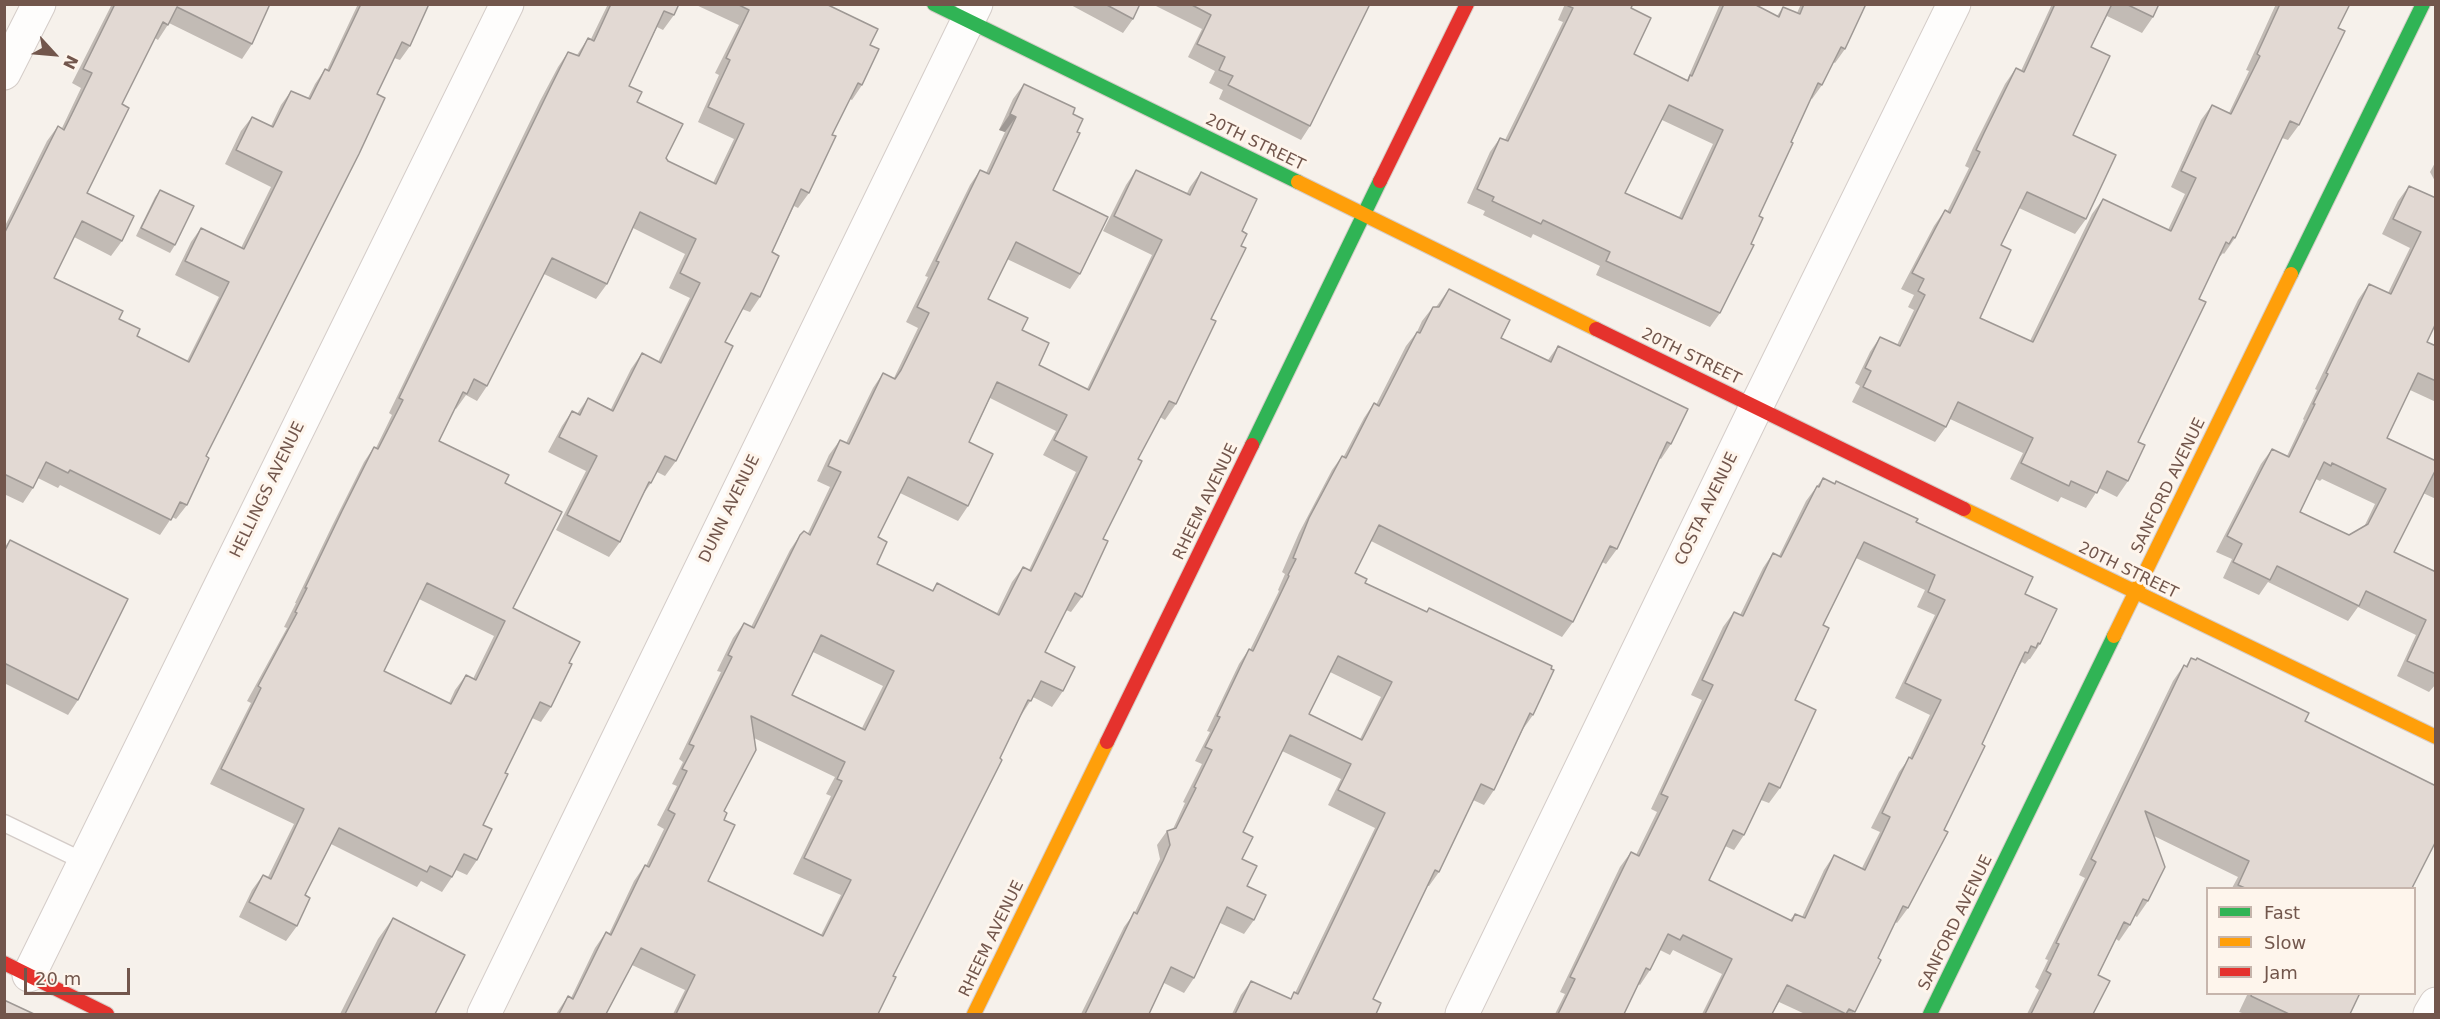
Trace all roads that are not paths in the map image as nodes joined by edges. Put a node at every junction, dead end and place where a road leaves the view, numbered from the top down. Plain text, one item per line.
1 (39, 4) edge
2 (507, 4) edge
3 (934, 4) edge
4 (1467, 4) edge
5 (1954, 4) edge
6 (2423, 4) edge
7 (972, 13) edge
8 (4, 73) edge
9 (1364, 215) junction
10 (1756, 406) junction
11 (2135, 593) junction
12 (2436, 737) edge
13 (4, 823) edge
14 (85, 862) junction
15 (17, 969) edge
16 (2436, 1004) edge
17 (107, 1014) edge
18 (484, 1014) edge
19 (974, 1014) edge
20 (1462, 1014) edge
21 (1930, 1014) edge
22 (2430, 1014) edge

1 - 8 street
2 - 14 street, HELLINGS AVENUE
3 - 7 street, 20TH STREET
4 - 9 street, RHEEM AVENUE
5 - 10 street, COSTA AVENUE
6 - 11 street, SANFORD AVENUE
7 - 9 street, 20TH STREET
7 - 18 street, DUNN AVENUE
9 - 10 street, 20TH STREET
9 - 19 street, RHEEM AVENUE
10 - 11 street, 20TH STREET
10 - 20 street, COSTA AVENUE
11 - 12 street, 20TH STREET
11 - 21 street, SANFORD AVENUE
13 - 14 lane
14 - 15 street, HELLINGS AVENUE
15 - 17 street
16 - 22 street

